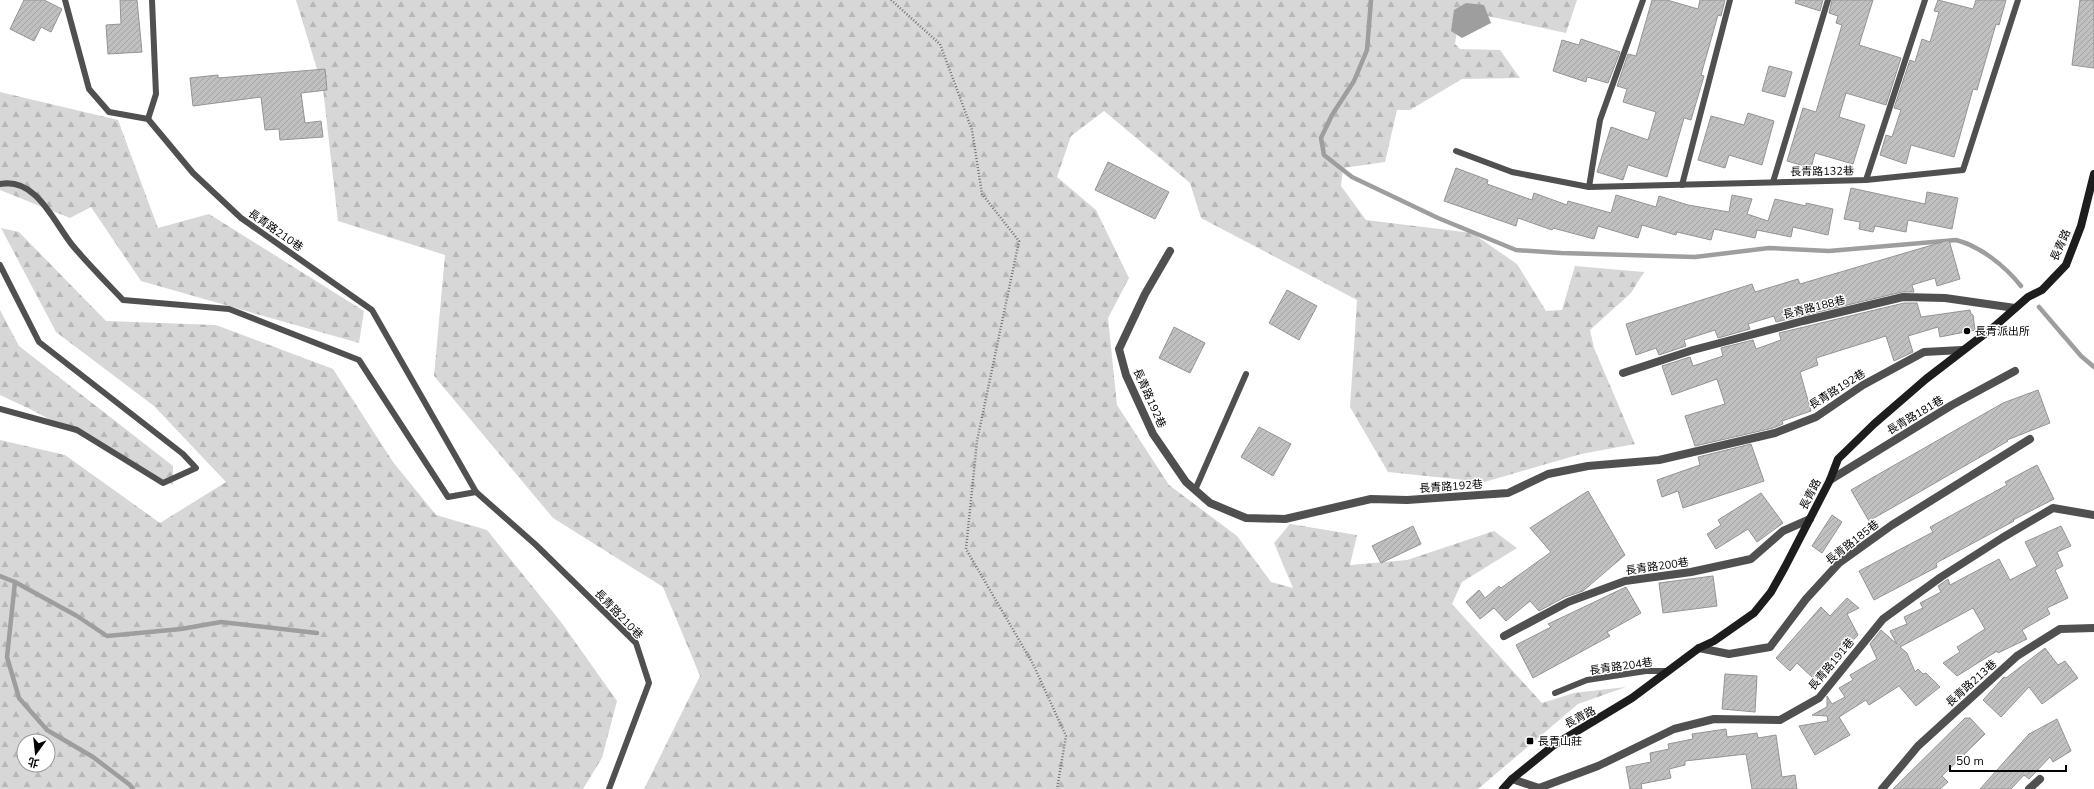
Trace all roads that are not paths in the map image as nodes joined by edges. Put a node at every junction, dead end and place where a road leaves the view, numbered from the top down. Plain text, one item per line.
1 (65, 0) edge
2 (152, 0) edge
3 (1643, 0) edge
4 (1730, 0) edge
5 (1828, 0) edge
6 (1924, 0) edge
7 (2018, 0) edge
8 (148, 119) junction
9 (1456, 151) dead end
10 (2094, 174) edge
11 (1866, 180) junction
12 (1773, 182) junction
13 (0, 184) edge
14 (1682, 185) junction
15 (1589, 187) junction
16 (1170, 251) dead end
17 (0, 265) edge
18 (2015, 308) junction
19 (1962, 350) junction
20 (2015, 371) dead end
21 (1623, 373) dead end
22 (1246, 374) dead end
23 (0, 409) edge
24 (2030, 439) dead end
25 (1830, 480) junction
26 (1195, 490) junction
27 (476, 492) junction
28 (2094, 515) edge
29 (1810, 519) junction
30 (2094, 628) edge
31 (1504, 636) dead end
32 (1699, 648) junction
33 (1668, 671) junction
34 (1555, 693) dead end
35 (1512, 779) junction
36 (2040, 779) dead end
37 (609, 789) edge
38 (1503, 789) edge
39 (1882, 789) edge
40 (2029, 789) edge

1 - 8 lane
2 - 8 lane
3 - 15 lane
4 - 14 lane
5 - 12 lane
6 - 11 lane, 長青路132巷
7 - 11 lane
8 - 27 lane, 長青路210巷
9 - 15 lane, 長青路132巷
10 - 18 street, 長青路
11 - 12 lane, 長青路132巷
12 - 14 lane, 長青路132巷
13 - 27 lane
14 - 15 lane, 長青路132巷
16 - 26 street, 長青路192巷
17 - 23 lane
18 - 19 street, 長青路
18 - 21 street, 長青路188巷
19 - 25 street, 長青路
19 - 26 street, 長青路192巷
20 - 25 street, 長青路181巷
22 - 26 lane
24 - 32 street, 長青路185巷
25 - 29 street, 長青路
27 - 37 lane, 長青路210巷
28 - 35 street, 長青路191巷
29 - 31 street, 長青路200巷
29 - 32 street, 長青路
30 - 39 street, 長青路213巷
32 - 33 street, 長青路
33 - 34 lane, 長青路204巷
33 - 35 street, 長青路
35 - 38 street, 長青路
36 - 40 street

